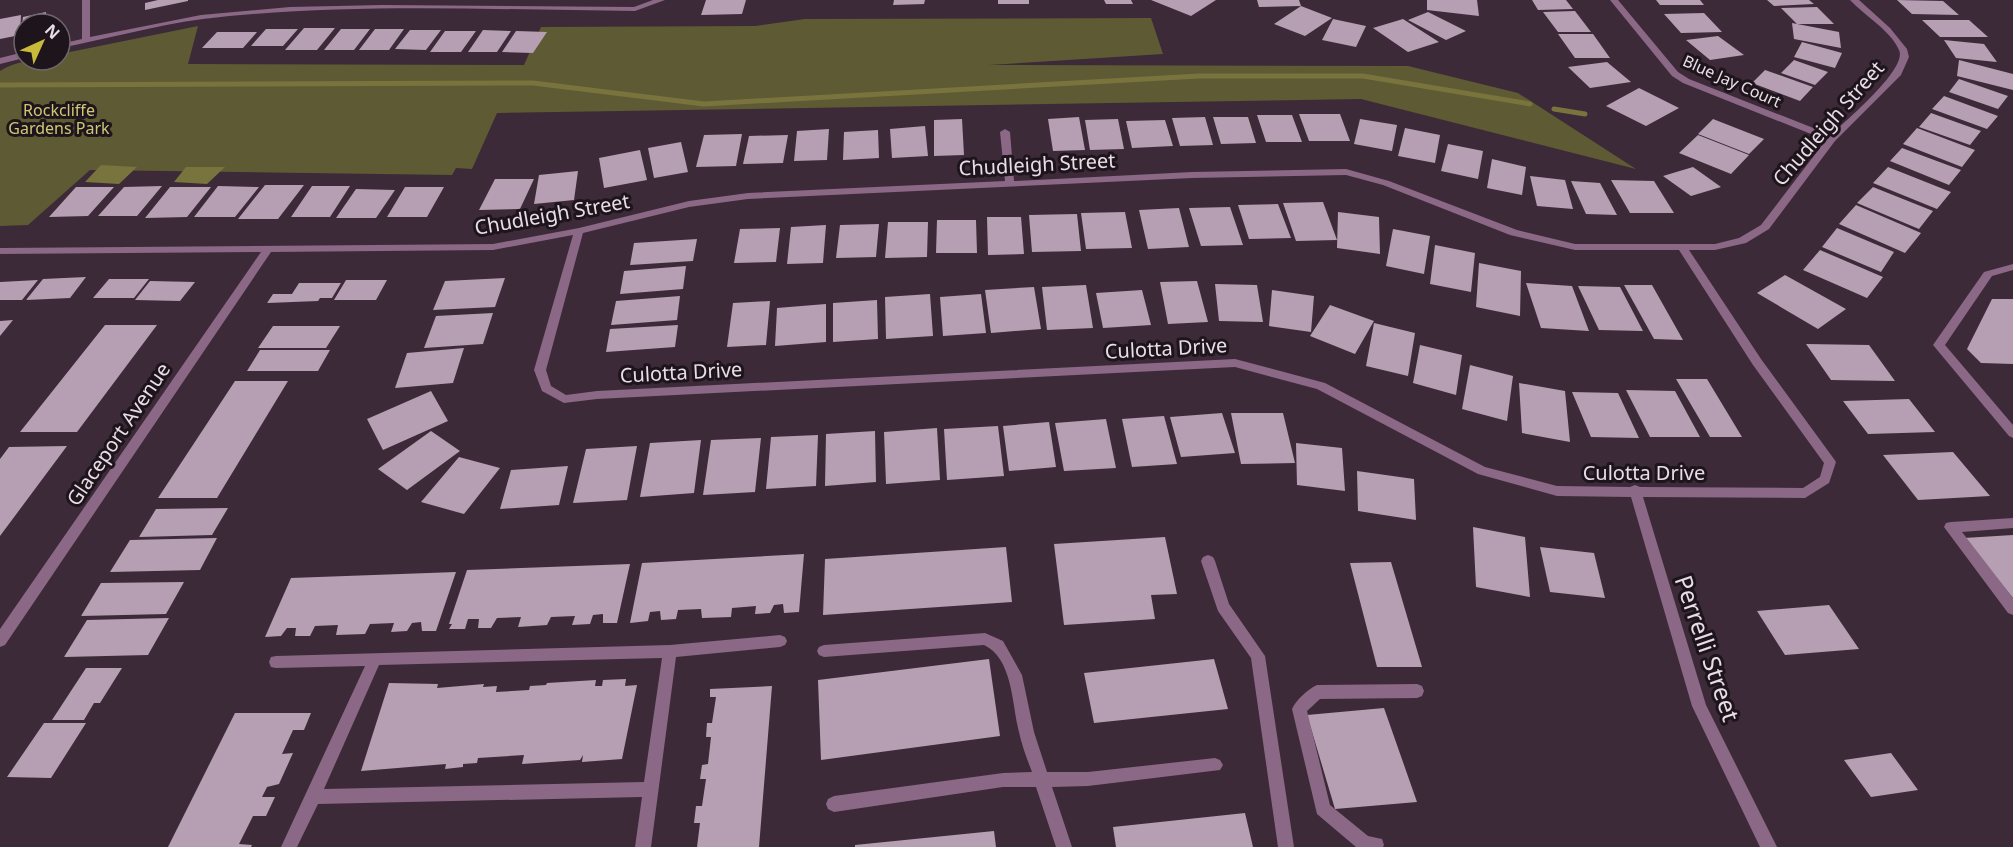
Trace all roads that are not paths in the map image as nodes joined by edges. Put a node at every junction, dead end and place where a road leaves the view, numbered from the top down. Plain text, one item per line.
1 (86, 0) edge
2 (462, 0) edge
3 (661, 0) edge
4 (1614, 0) edge
5 (1854, 0) edge
6 (290, 4) edge
7 (457, 9) junction
8 (86, 40) junction
9 (72, 43) edge
10 (1005, 132) dead end
11 (1832, 139) junction
12 (1010, 184) junction
13 (579, 231) junction
14 (1682, 247) junction
15 (268, 249) junction
16 (0, 251) edge
17 (2013, 267) edge
18 (2013, 433) edge
19 (1635, 490) junction
20 (2013, 523) edge
21 (1209, 561) dead end
22 (2013, 609) edge
23 (0, 641) edge
24 (780, 641) dead end
25 (670, 651) junction
26 (824, 651) dead end
27 (375, 659) junction
28 (276, 662) dead end
29 (1417, 691) dead end
30 (1215, 765) dead end
31 (1040, 778) junction
32 (651, 789) junction
33 (313, 797) junction
34 (834, 804) dead end
35 (1376, 845) dead end
36 (289, 847) edge
37 (643, 847) edge
38 (1064, 847) edge
39 (1286, 847) edge
40 (1769, 847) edge

1 - 8 street
2 - 7 street
3 - 7 street
4 - 11 street, Blue Jay Court
5 - 11 street, Chudleigh Street
6 - 7 street
6 - 8 street
8 - 9 street
10 - 12 street
11 - 14 street, Chudleigh Street
12 - 13 street, Chudleigh Street
12 - 14 street, Chudleigh Street
13 - 15 street, Chudleigh Street
13 - 19 street, Culotta Drive
14 - 19 street, Culotta Drive
15 - 16 street, Chudleigh Street
15 - 23 street, Glaceport Avenue
17 - 18 street
19 - 40 street, Perrelli Street
20 - 22 street
21 - 39 street
24 - 25 street
25 - 27 street
25 - 32 street
26 - 31 street
27 - 28 street
27 - 33 street
29 - 35 street
30 - 31 street
31 - 34 street
31 - 38 street
32 - 33 street
32 - 37 street
33 - 36 street

